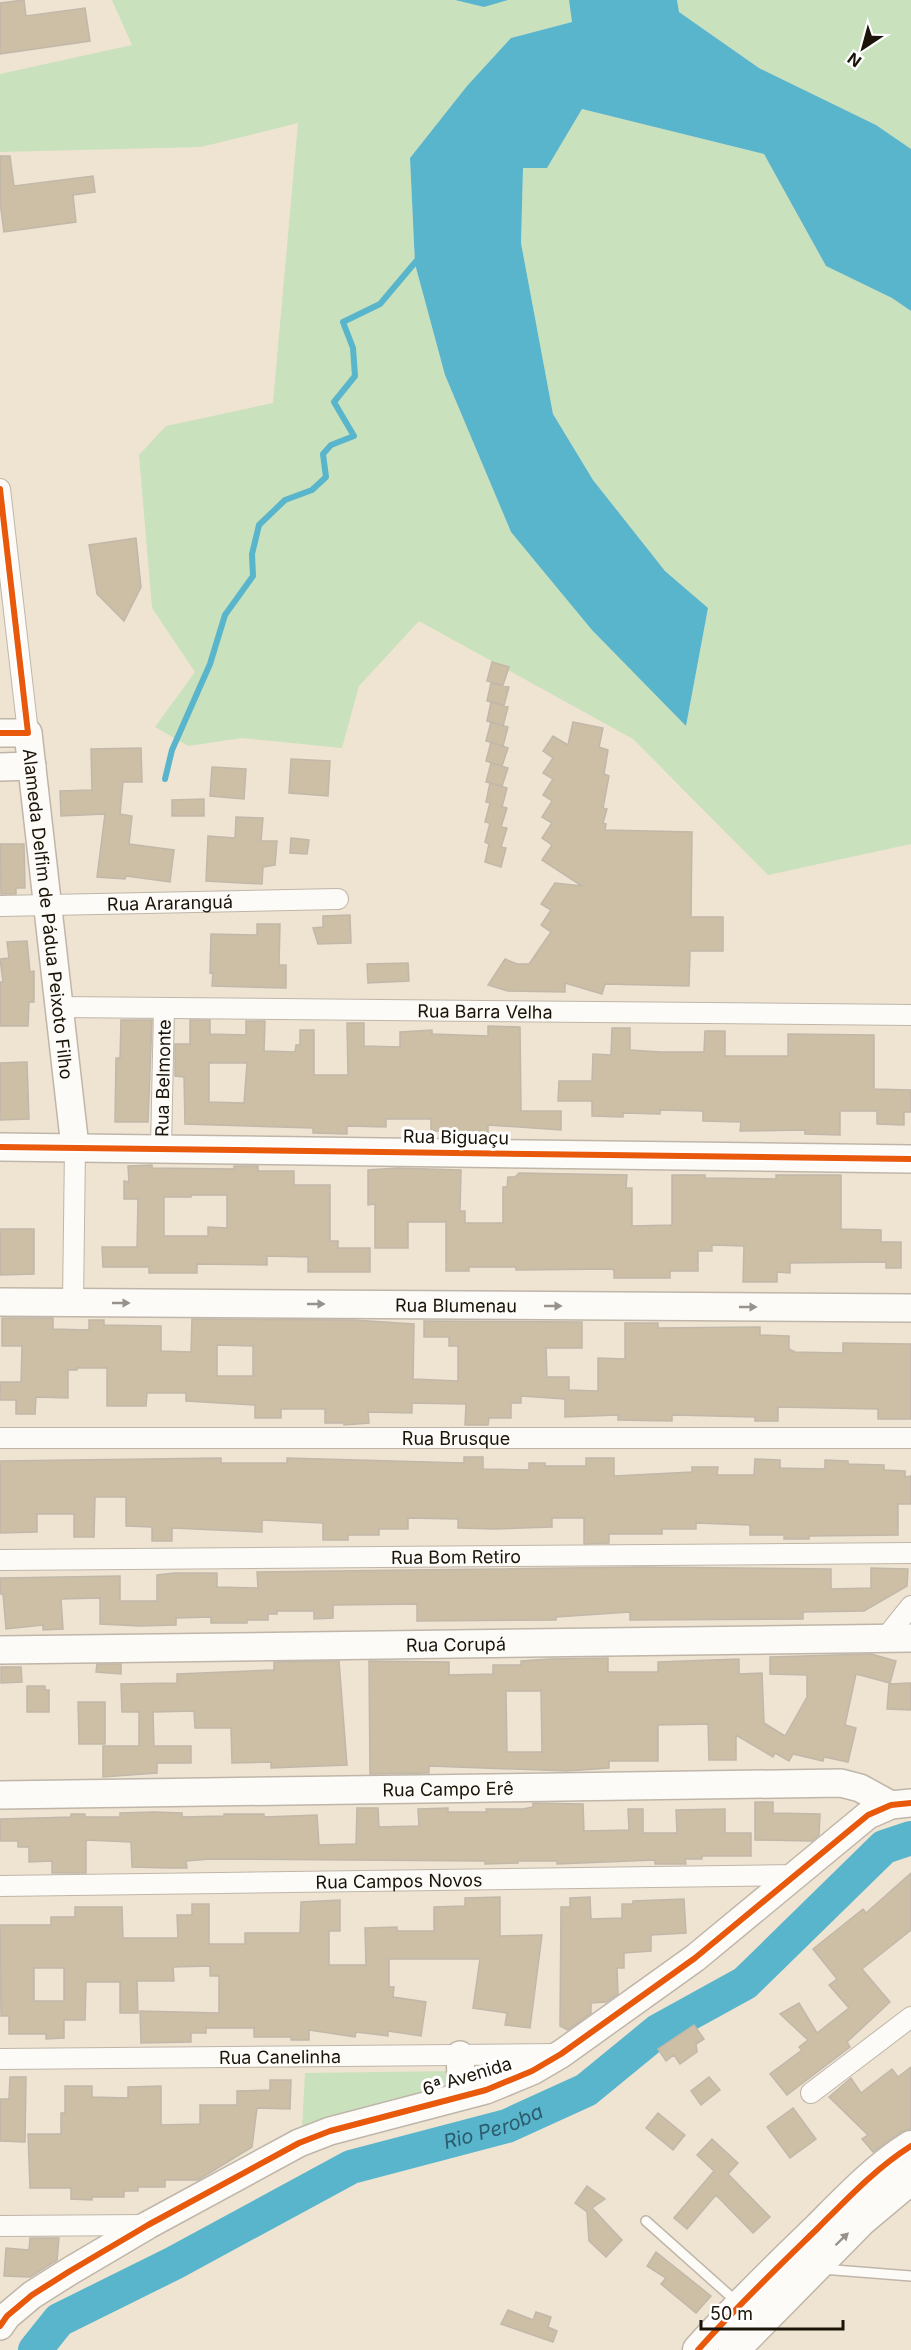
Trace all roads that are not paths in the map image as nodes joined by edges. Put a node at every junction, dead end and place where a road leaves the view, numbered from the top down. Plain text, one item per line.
1 (0, 489) edge
2 (0, 733) edge
3 (28, 733) junction
4 (32, 766) junction
5 (0, 767) edge
6 (338, 899) dead end
7 (48, 905) junction
8 (0, 906) edge
9 (59, 1007) junction
10 (164, 1008) junction
11 (911, 1015) edge
12 (0, 1147) edge
13 (75, 1147) junction
14 (161, 1148) junction
15 (911, 1159) edge
16 (0, 1302) edge
17 (74, 1303) junction
18 (911, 1308) edge
19 (0, 1438) edge
20 (911, 1438) edge
21 (911, 1553) edge
22 (0, 1560) edge
23 (911, 1606) edge
24 (899, 1637) edge
25 (0, 1650) edge
26 (0, 1795) edge
27 (901, 1804) edge
28 (797, 1875) junction
29 (0, 1886) edge
30 (911, 2016) edge
31 (561, 2054) junction
32 (460, 2055) junction
33 (0, 2059) edge
34 (811, 2093) dead end
35 (462, 2096) junction
36 (911, 2146) edge
37 (899, 2194) edge
38 (646, 2221) dead end
39 (148, 2225) junction
40 (0, 2226) edge
41 (813, 2268) junction
42 (911, 2276) edge
43 (740, 2304) junction
44 (0, 2326) edge
45 (698, 2350) edge
46 (734, 2350) edge

1 - 3 street, Alameda Delfim de Pádua Peixoto Filho
2 - 3 street
3 - 4 street, Alameda Delfim de Pádua Peixoto Filho
4 - 5 street
4 - 7 street, Alameda Delfim de Pádua Peixoto Filho
6 - 7 street, Rua Araranguá
7 - 8 street, Rua Araranguá
7 - 9 street, Alameda Delfim de Pádua Peixoto Filho
9 - 10 street, Rua Barra Velha
9 - 13 street, Alameda Delfim de Pádua Peixoto Filho
10 - 11 street, Rua Barra Velha
10 - 14 street, Rua Belmonte
12 - 13 street, Rua Biguaçu
13 - 14 street, Rua Biguaçu
13 - 17 street, Alameda Delfim de Pádua Peixoto Filho
14 - 15 street, Rua Biguaçu
16 - 17 street, Rua Blumenau
17 -> 18 street, Rua Blumenau
19 - 20 street, Rua Brusque
21 - 22 street, Rua Bom Retiro
23 - 24 street
24 - 25 street, Rua Corupá
26 - 27 street, Rua Campo Erê
27 - 28 street, 6ª Avenida
28 - 29 street, Rua Campos Novos
28 - 31 street, 6ª Avenida
30 - 34 street
31 - 32 street, Rua Canelinha
31 - 35 street, 6ª Avenida
32 - 33 street, Rua Canelinha
32 - 35 street
35 - 39 street, 6ª Avenida
36 - 43 main road
41 -> 37 main road
38 - 43 lane
39 - 40 street
39 - 44 street, 6ª Avenida
41 - 42 lane
41 - 46 main road
43 - 45 main road

